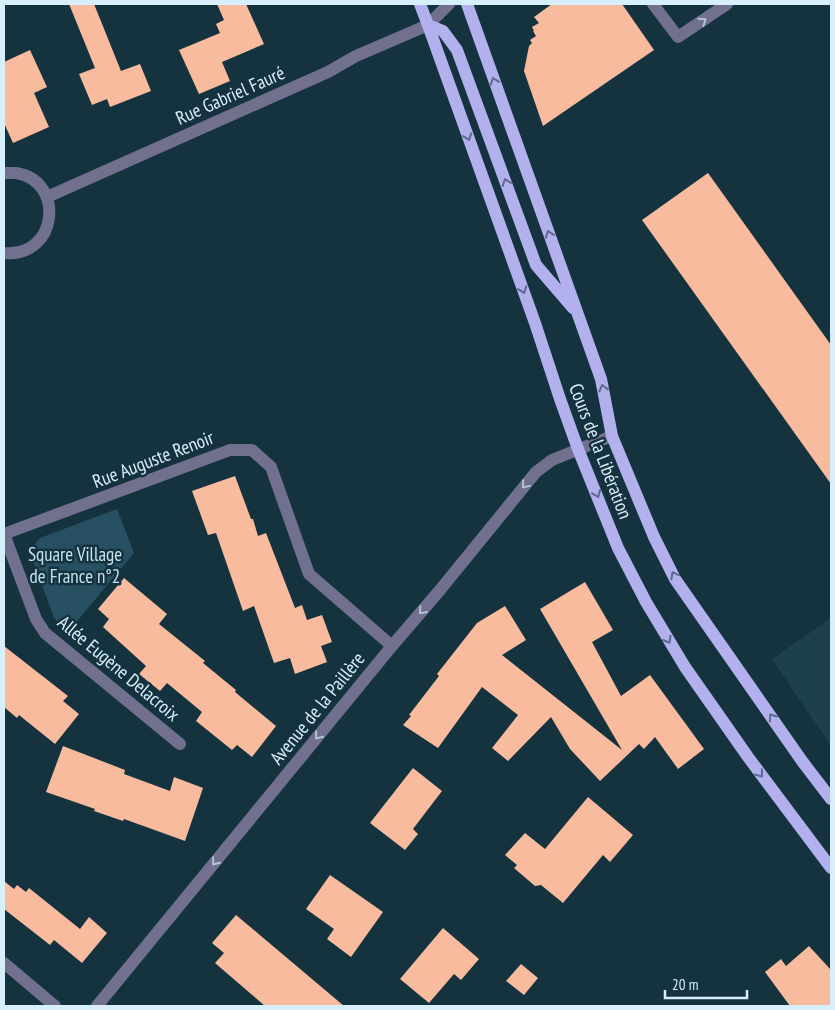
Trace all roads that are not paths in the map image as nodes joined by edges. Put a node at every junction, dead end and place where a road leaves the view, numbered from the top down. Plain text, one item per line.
1 (420, 4) edge
2 (449, 4) edge
3 (467, 4) edge
4 (653, 4) edge
5 (727, 4) edge
6 (428, 25) junction
7 (4, 173) edge
8 (47, 197) junction
9 (4, 253) edge
10 (578, 315) junction
11 (612, 436) junction
12 (578, 449) junction
13 (4, 534) edge
14 (392, 646) junction
15 (180, 744) dead end
16 (831, 799) edge
17 (831, 868) edge
18 (4, 963) edge
19 (55, 1006) edge
20 (97, 1006) edge

1 - 6 main road, Cours de la Libération
2 - 6 street
10 -> 3 main road, Cours de la Libération
4 -> 5 street
6 - 8 street, Rue Gabriel Fauré
10 -> 6 main road
6 -> 12 main road, Cours de la Libération
7 - 8 street
8 - 9 street
11 -> 10 main road, Cours de la Libération
11 - 12 street, Avenue de la Paillère
16 -> 11 main road, Cours de la Libération
12 -> 14 street, Avenue de la Paillère
12 -> 17 main road, Cours de la Libération
13 - 14 street, Rue Auguste Renoir
13 - 15 street, Allée Eugène Delacroix
14 -> 20 street, Avenue de la Paillère
18 - 19 street

